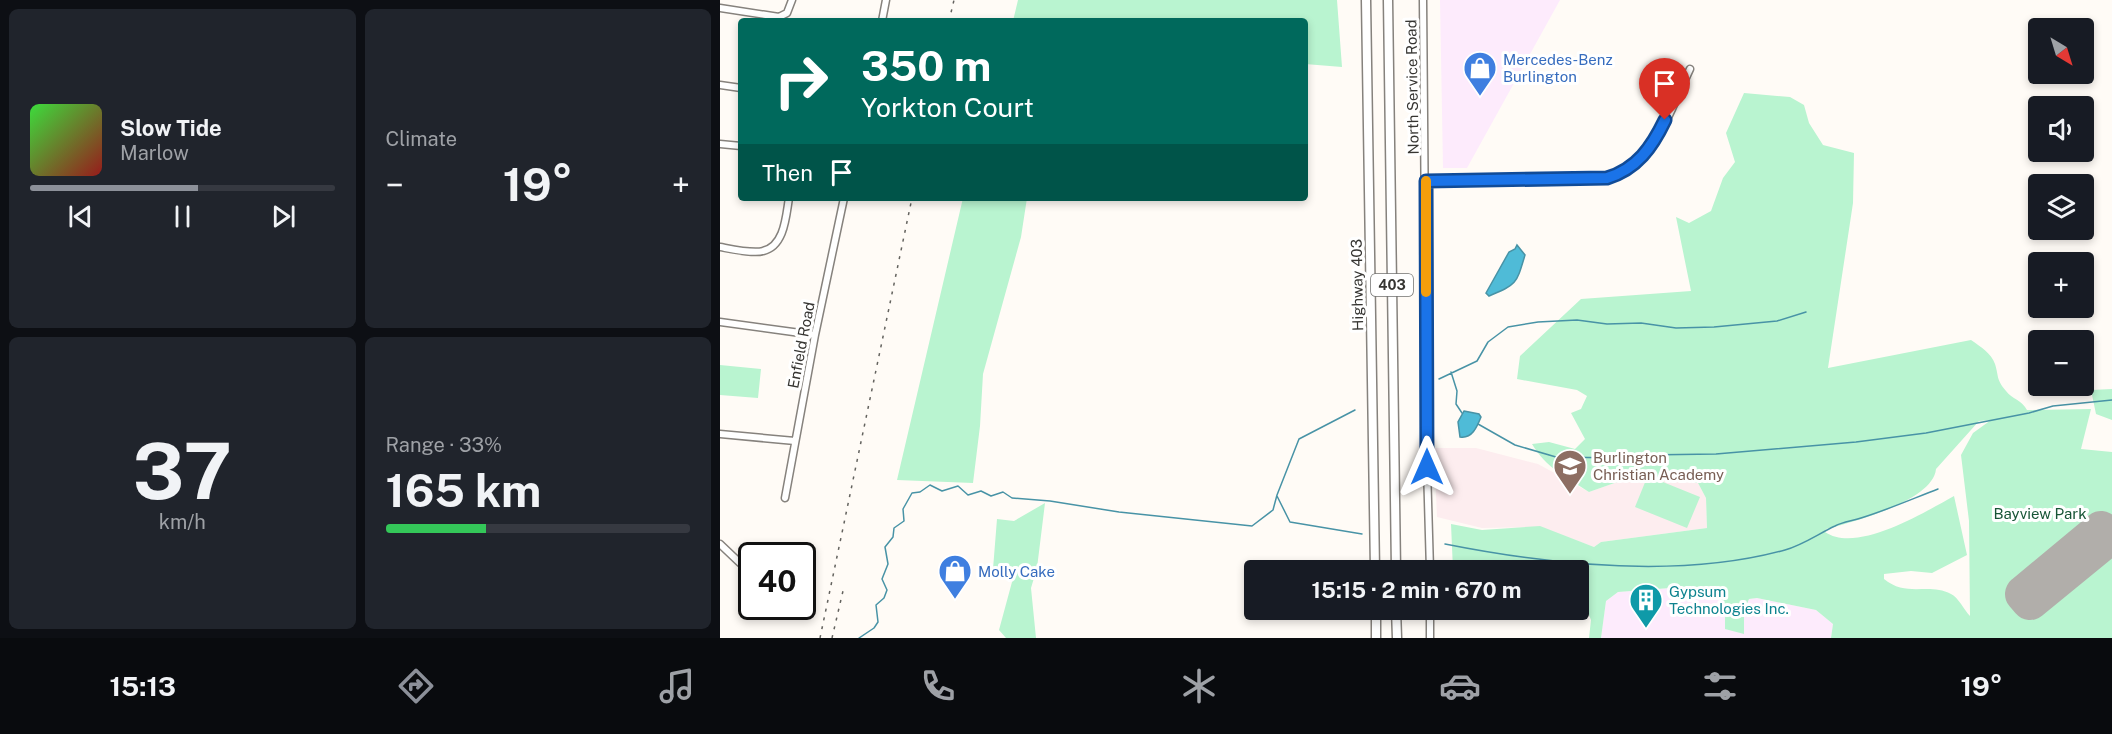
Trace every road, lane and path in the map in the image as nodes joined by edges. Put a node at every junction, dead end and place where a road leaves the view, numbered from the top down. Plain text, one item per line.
1 (792, 0) edge
2 (886, 0) edge
3 (1366, 0) edge
4 (1388, 0) edge
5 (1423, 0) edge
6 (720, 8) edge
7 (883, 18) edge
8 (1690, 69) dead end
9 (720, 85) edge
10 (738, 88) edge
11 (720, 144) edge
12 (738, 146) edge
13 (1426, 181) junction
14 (788, 201) edge
15 (843, 201) edge
16 (720, 248) edge
17 (720, 322) edge
18 (815, 335) junction
19 (720, 434) edge
20 (795, 441) junction
21 (785, 498) dead end
22 (720, 544) edge
23 (1375, 560) edge
24 (1396, 560) edge
25 (1430, 560) edge
26 (738, 561) edge
27 (1376, 620) edge
28 (1396, 620) edge
29 (1430, 620) edge
30 (1376, 638) edge
31 (1397, 638) edge
32 (1430, 638) edge

1 - 6 street
2 - 7 street
3 - 23 highway, Highway 403 / 403
4 - 24 highway, 403
5 - 13 street, North Service Road
8 - 13 street
9 - 10 street
11 - 12 street
13 - 25 street, North Service Road
14 - 16 street
15 - 18 street, Enfield Road
17 - 18 street
18 - 20 street, Enfield Road
19 - 20 street
20 - 21 street, Enfield Road
22 - 26 street
27 - 30 highway
28 - 31 highway
29 - 32 street

